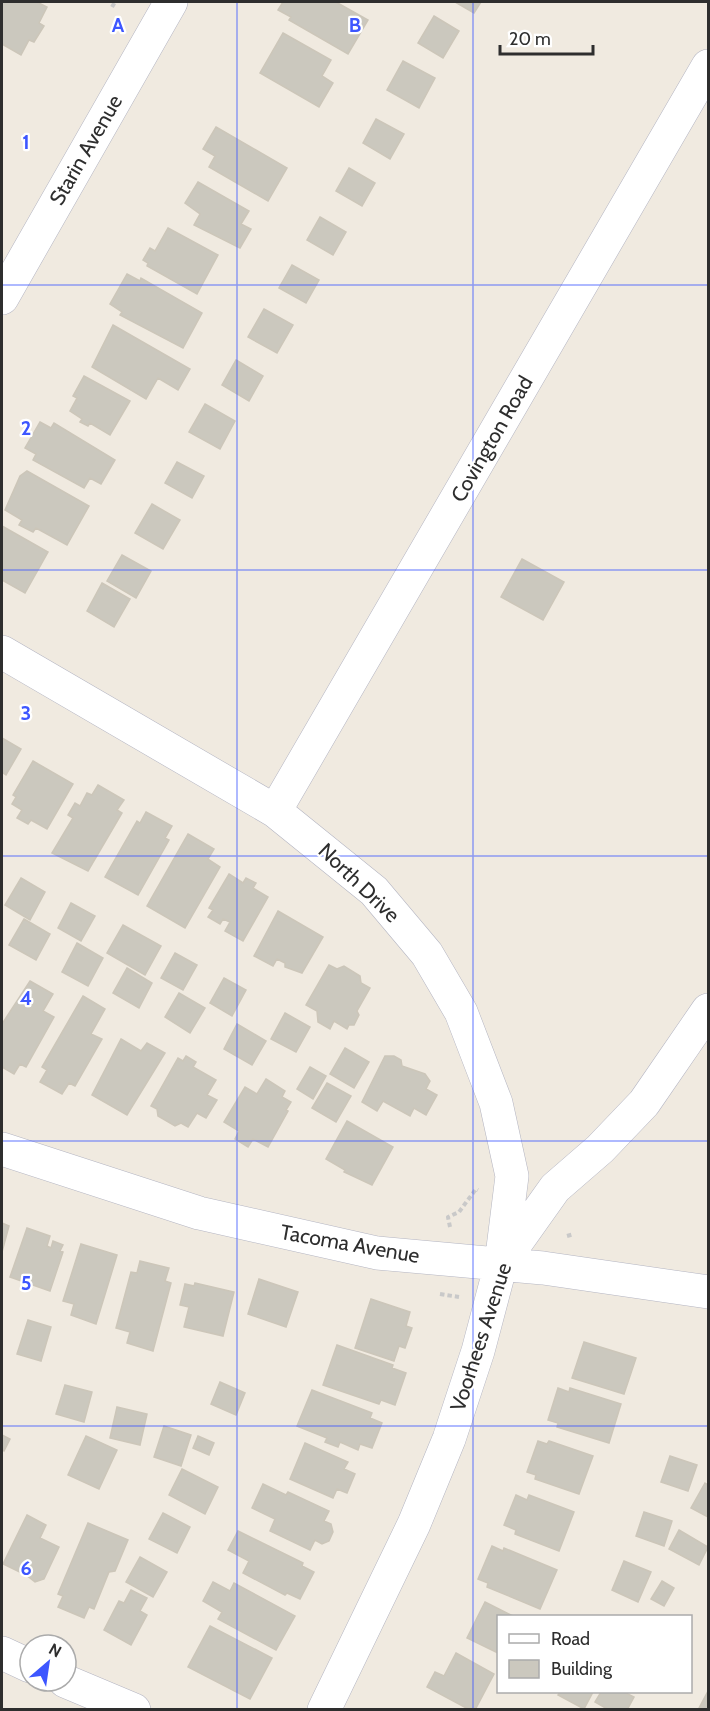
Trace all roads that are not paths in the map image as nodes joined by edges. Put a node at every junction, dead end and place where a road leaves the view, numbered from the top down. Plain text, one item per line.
1 (168, 2) edge
2 (708, 66) edge
3 (2, 298) edge
4 (2, 652) edge
5 (275, 811) junction
6 (708, 1010) edge
7 (2, 1149) edge
8 (501, 1264) junction
9 (708, 1292) edge
10 (2, 1653) edge
11 (18, 1660) edge
12 (78, 1686) edge
13 (134, 1710) edge
14 (324, 1710) edge

1 - 3 street, Starin Avenue
2 - 5 street, Covington Road
4 - 5 street, North Drive
5 - 8 street, North Drive
6 - 8 street, Voorhees Avenue
7 - 8 street, Tacoma Avenue
8 - 9 street, Tacoma Avenue
8 - 14 street, Voorhees Avenue
10 - 11 street
12 - 13 street

